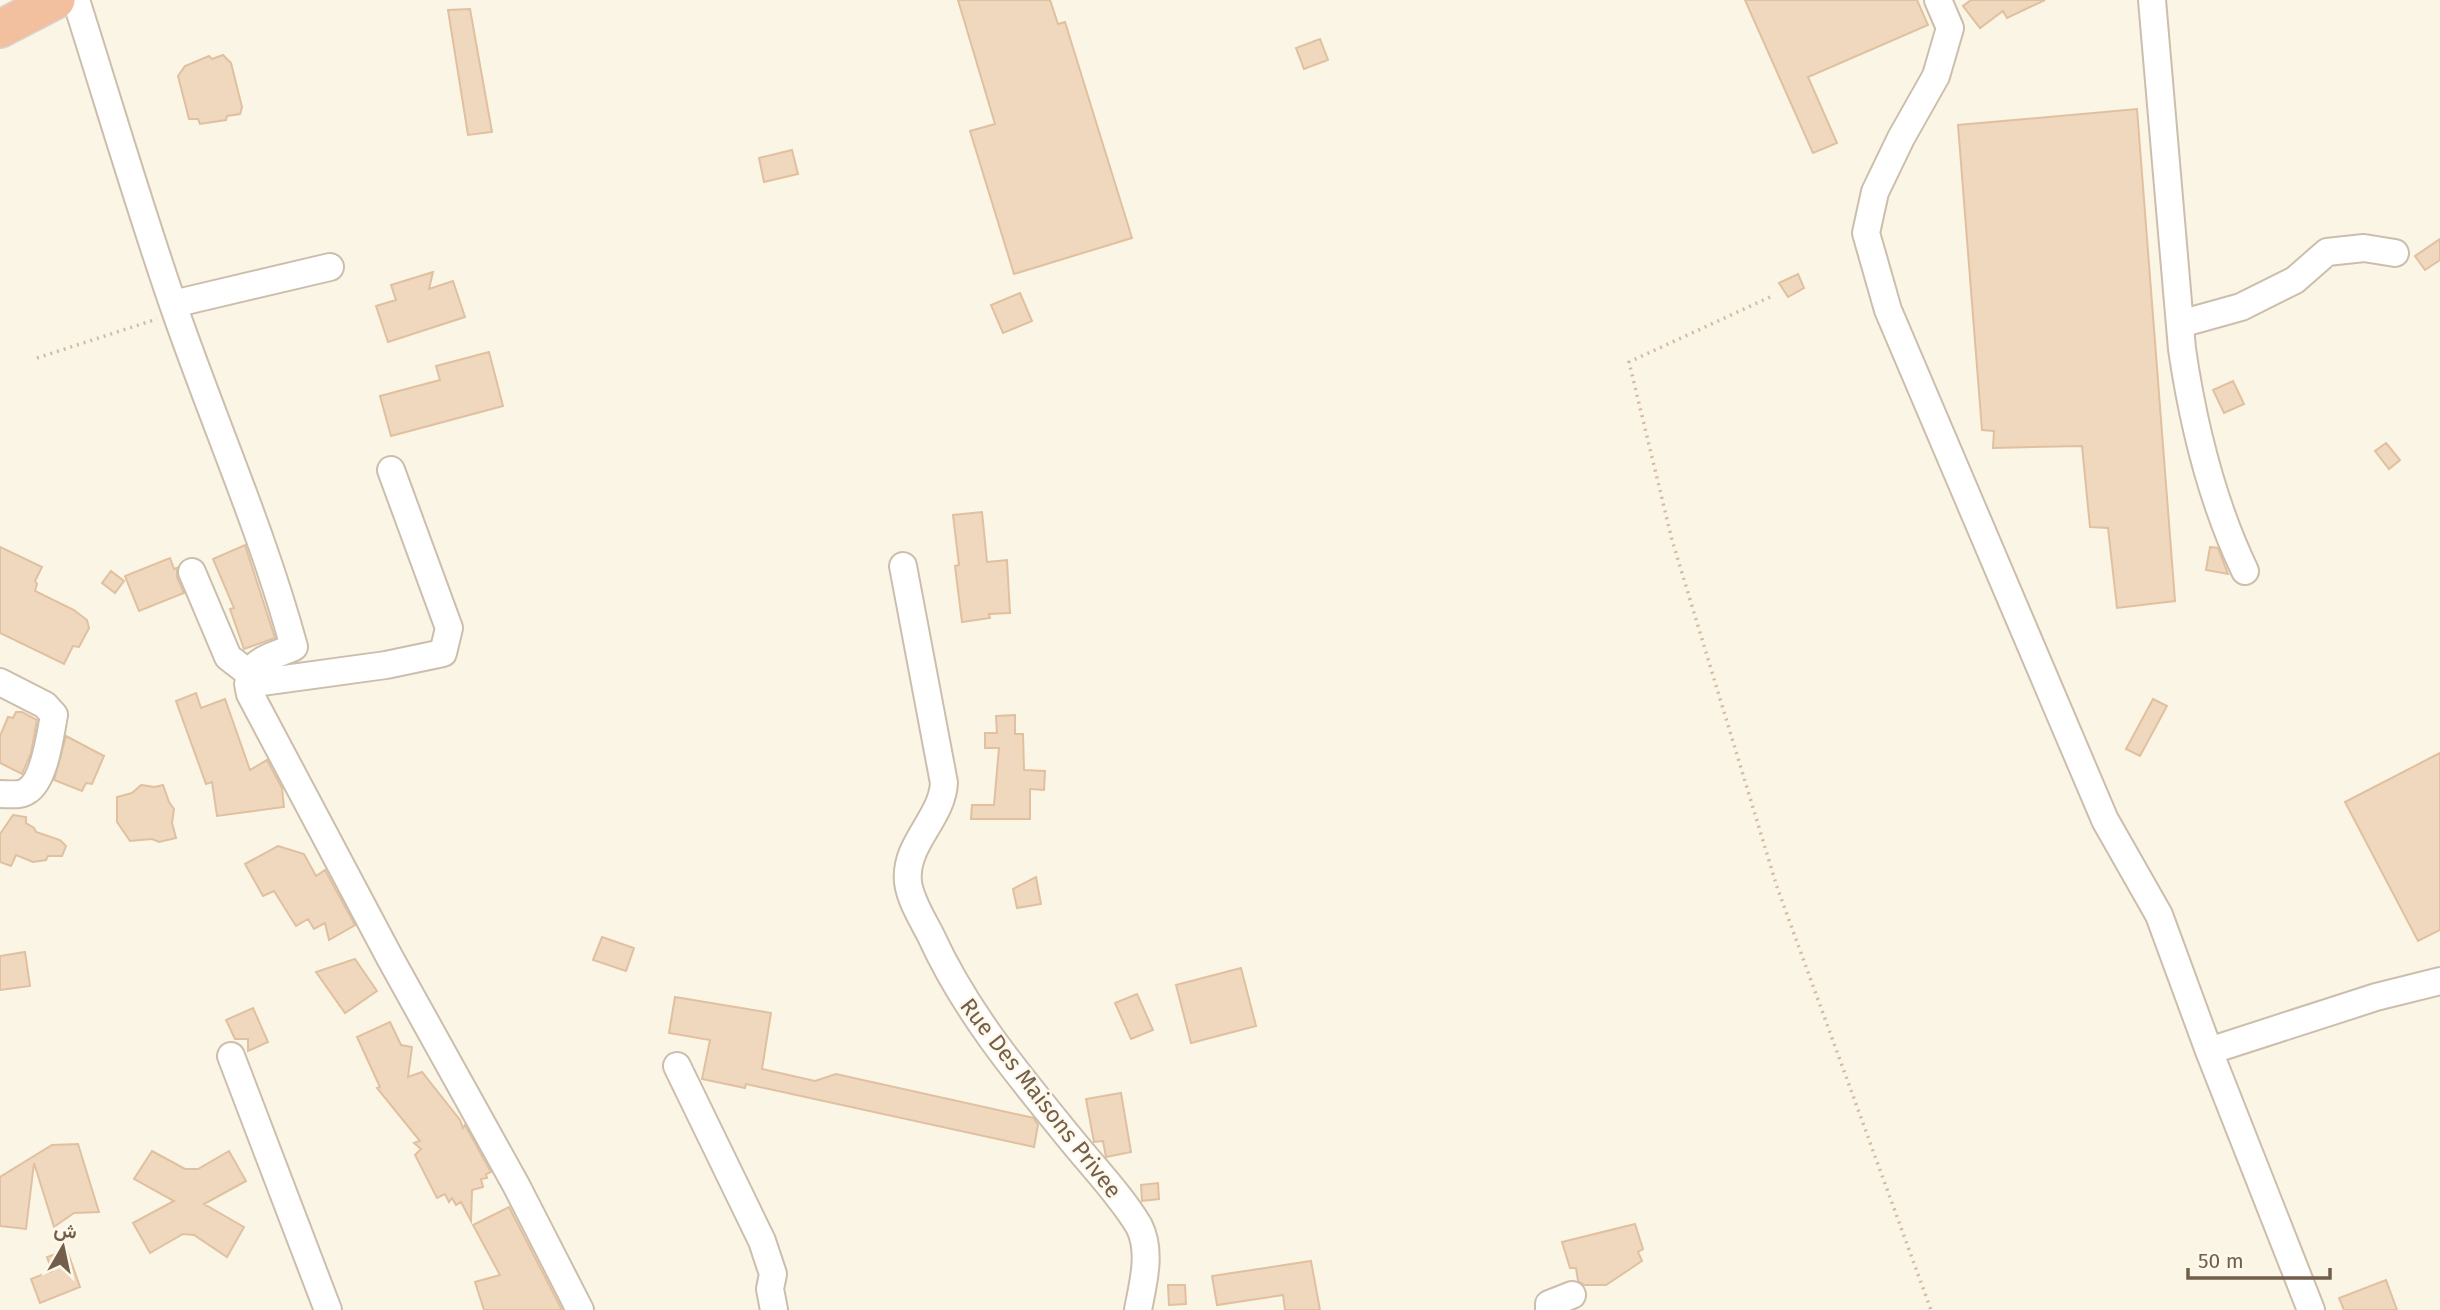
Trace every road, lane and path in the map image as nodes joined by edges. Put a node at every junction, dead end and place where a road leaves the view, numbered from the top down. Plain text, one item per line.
1 (56, 0) edge
2 (76, 0) edge
3 (1938, 0) edge
4 (2152, 0) edge
5 (0, 29) edge
6 (2395, 253) dead end
7 (330, 267) dead end
8 (1770, 297) dead end
9 (174, 308) junction
10 (2180, 324) junction
11 (37, 358) dead end
12 (391, 470) dead end
13 (903, 566) dead end
14 (2245, 571) dead end
15 (192, 572) dead end
16 (249, 679) junction
17 (0, 682) edge
18 (0, 794) edge
19 (2440, 981) edge
20 (2209, 1051) junction
21 (231, 1056) dead end
22 (677, 1066) dead end
23 (1572, 1295) dead end
24 (328, 1310) edge
25 (580, 1310) edge
26 (774, 1310) edge
27 (1138, 1310) edge
28 (1549, 1310) edge
29 (1931, 1310) edge
30 (2311, 1310) edge

1 - 5 highway
2 - 9 street
3 - 20 street
4 - 10 street
6 - 10 street
7 - 9 street
8 - 29 path
9 - 11 path
9 - 16 street
10 - 14 street
12 - 16 street
13 - 27 street, Rue Des Maisons Privee
15 - 16 street
16 - 25 street
17 - 18 street
19 - 20 street
20 - 30 street
21 - 24 street
22 - 26 street
23 - 28 street

